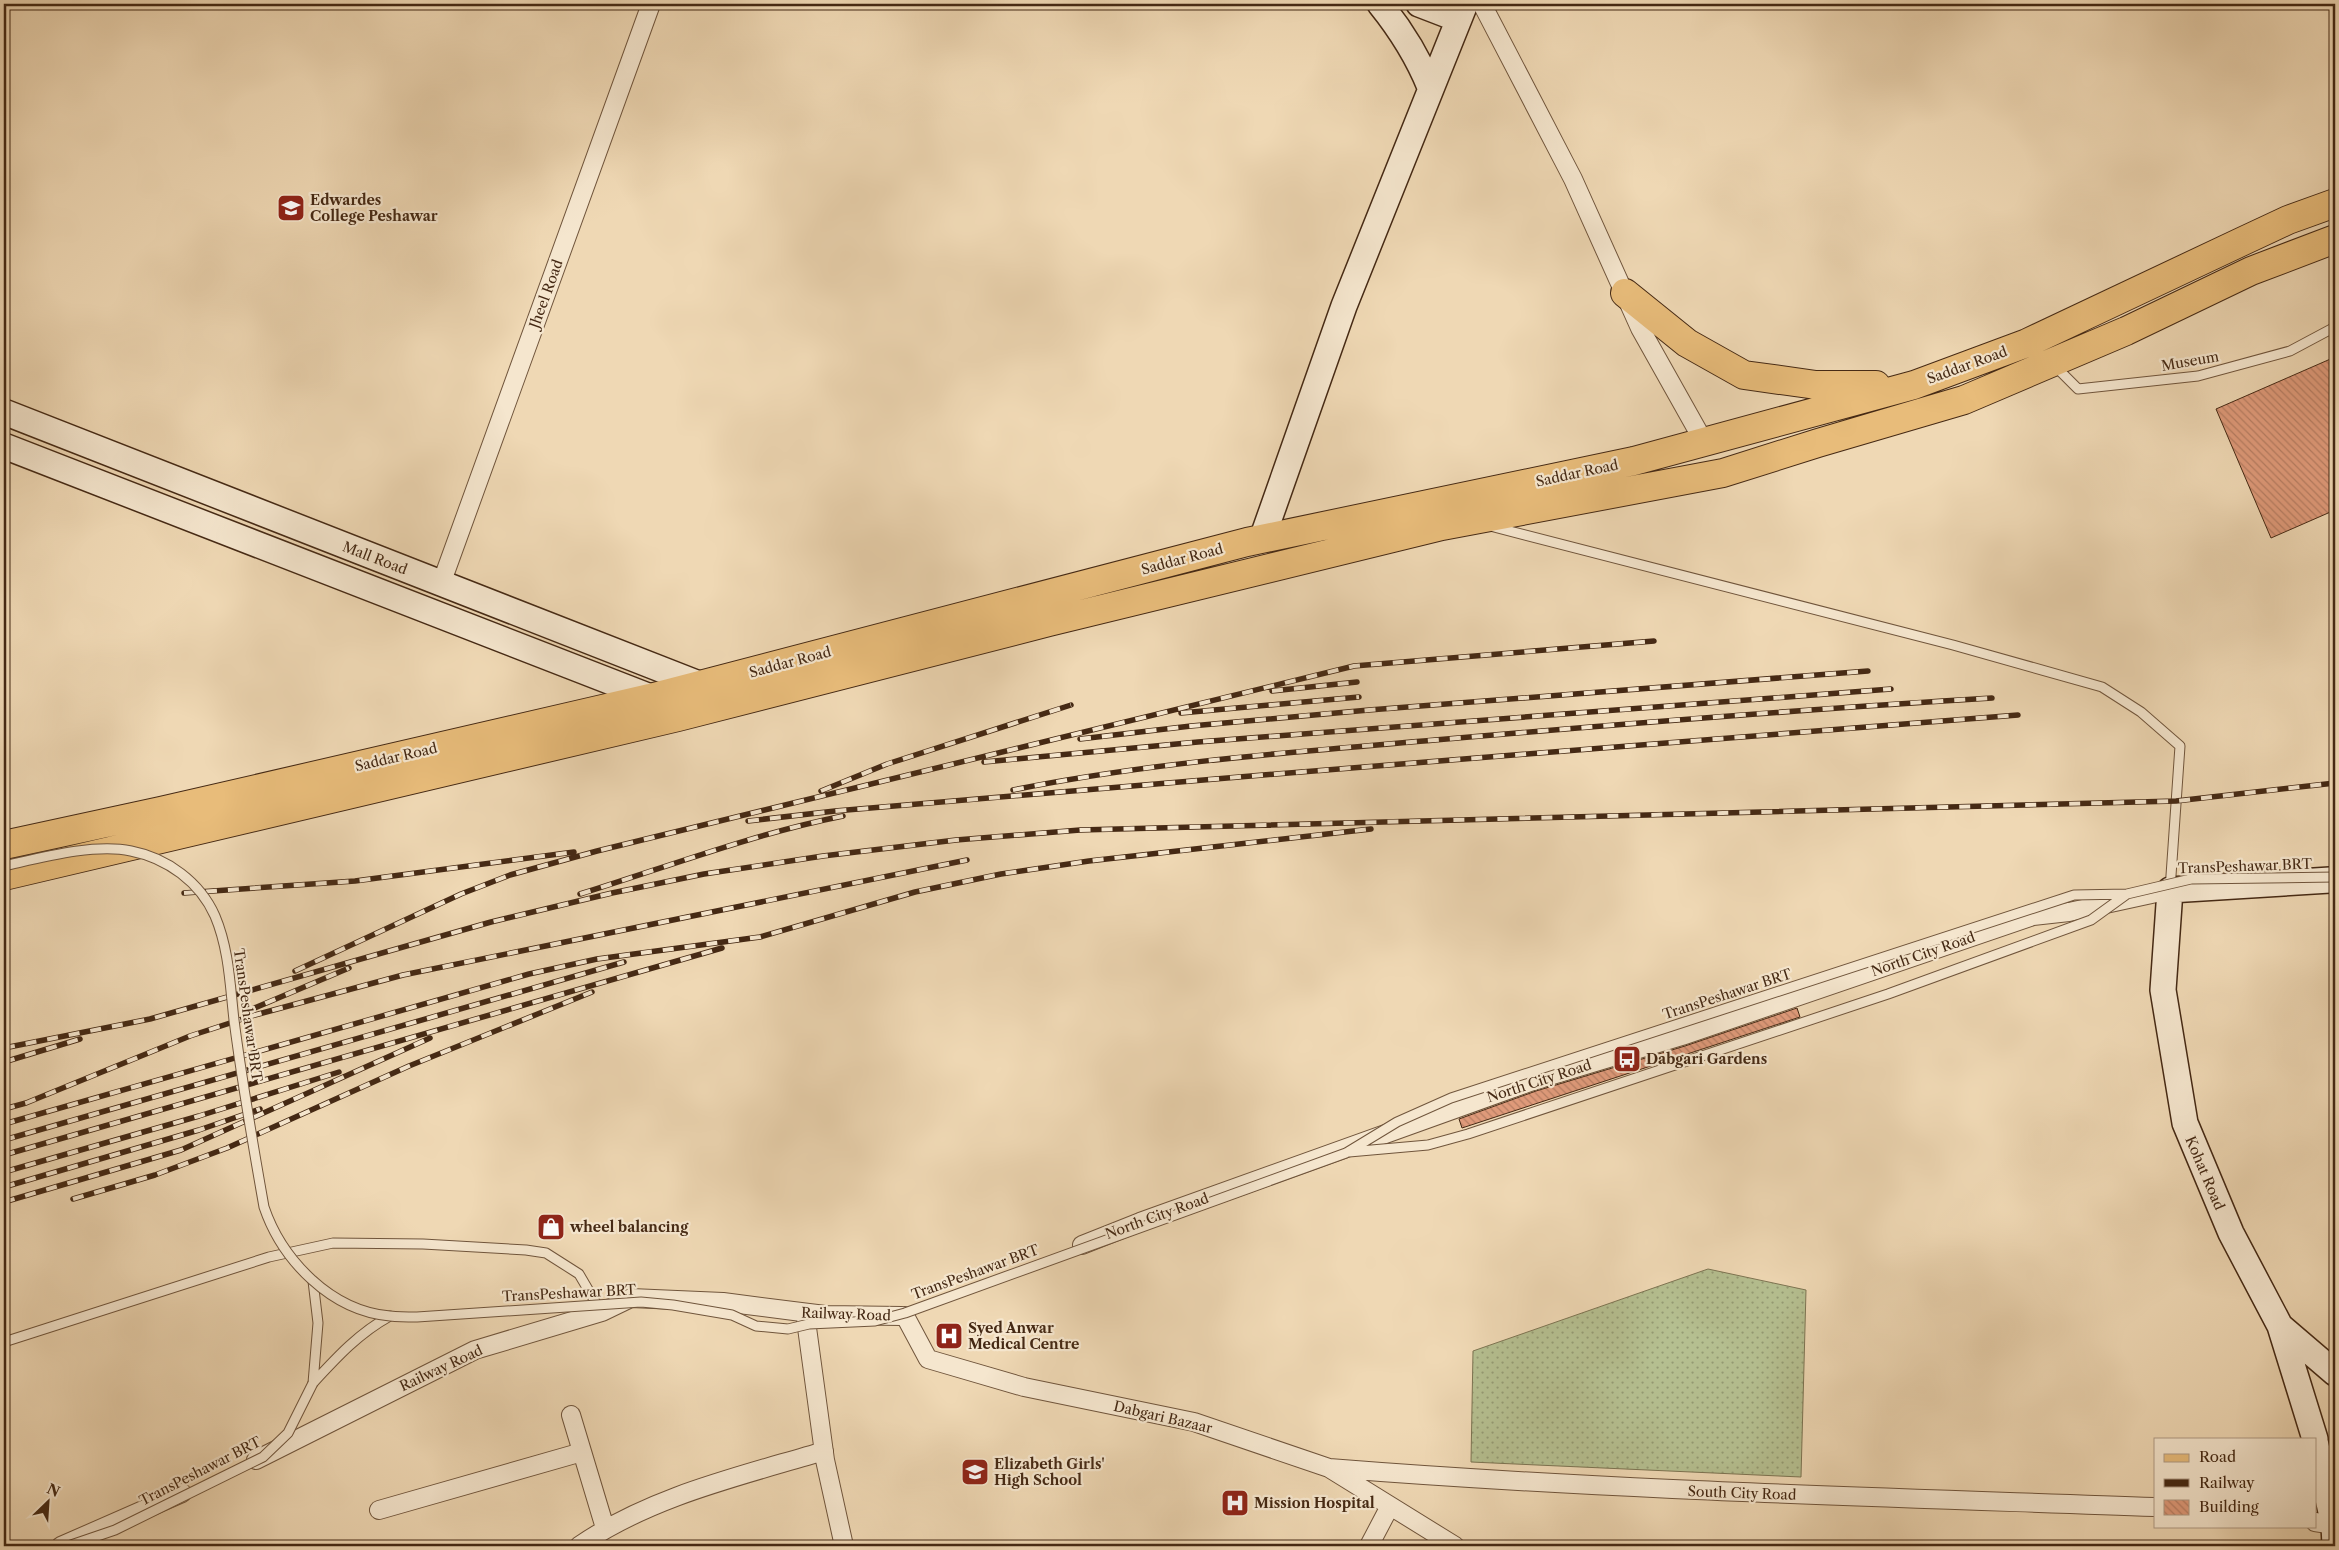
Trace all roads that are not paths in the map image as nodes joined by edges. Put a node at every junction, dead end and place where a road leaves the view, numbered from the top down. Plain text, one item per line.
1 (651, 4) edge
2 (1380, 4) edge
3 (1419, 4) edge
4 (1482, 4) edge
5 (1462, 12) edge
6 (1430, 87) junction
7 (2335, 203) edge
8 (2335, 239) edge
9 (1625, 293) junction
10 (2335, 327) edge
11 (2052, 363) junction
12 (1914, 385) junction
13 (4, 412) edge
14 (1704, 442) junction
15 (4, 446) edge
16 (1468, 520) junction
17 (1262, 539) junction
18 (441, 584) junction
19 (700, 686) junction
20 (650, 698) junction
21 (747, 699) junction
22 (696, 712) junction
23 (4, 845) edge
24 (4, 866) edge
25 (4, 876) edge
26 (2335, 878) edge
27 (2170, 890) junction
28 (2127, 894) junction
29 (1346, 1152) junction
30 (313, 1282) junction
31 (602, 1312) junction
32 (805, 1313) junction
33 (390, 1316) junction
34 (905, 1316) junction
35 (2280, 1326) junction
36 (4, 1342) edge
37 (2335, 1373) edge
38 (313, 1383) junction
39 (571, 1415) dead end
40 (2314, 1438) edge
41 (2316, 1447) edge
42 (824, 1450) junction
43 (582, 1452) junction
44 (1329, 1468) junction
45 (1390, 1506) junction
46 (2154, 1507) edge
47 (379, 1510) dead end
48 (605, 1528) junction
49 (2328, 1531) edge
50 (61, 1546) edge
51 (68, 1546) edge
52 (579, 1546) edge
53 (844, 1546) edge
54 (1370, 1546) edge
55 (1455, 1546) edge

1 - 18 street, Jheel Road
2 - 6 street
3 - 5 street
4 - 9 street
5 - 6 street
6 - 17 street
7 - 12 main road, Saddar Road
8 - 11 main road, Saddar Road
9 - 12 main road
9 - 14 street
10 - 11 lane, Museum
11 - 16 main road, Saddar Road
12 - 14 main road, Saddar Road
13 - 18 street, Mall Road
14 - 17 main road, Saddar Road
15 - 20 street
16 - 21 main road, Saddar Road
16 - 27 lane
17 - 19 main road, Saddar Road
18 - 19 street, Mall Road
19 - 20 main road, Saddar Road
19 - 21 street, Mall Road
20 - 22 street
20 - 23 main road, Saddar Road
21 - 22 main road, Saddar Road
22 - 25 main road, Saddar Road
24 - 30 lane, TransPeshawar BRT, bridge
26 - 27 street, North City Road
26 - 28 lane, TransPeshawar BRT, bridge
27 - 34 street, North City Road
27 - 35 street, Kohat Road
28 - 29 lane, TransPeshawar BRT, bridge
28 - 29 lane, TransPeshawar BRT, bridge
29 - 33 lane, TransPeshawar BRT, bridge
30 - 33 lane, TransPeshawar BRT, bridge
30 - 38 lane, TransPeshawar BRT
31 - 32 street, Railway Road
31 - 36 lane
31 - 50 street, Railway Road
32 - 34 street, Railway Road
32 - 42 street
33 - 38 lane, TransPeshawar BRT
34 - 44 street, Dabgari Bazaar
35 - 37 street
35 - 40 street, Kohat Road
38 - 51 lane, TransPeshawar BRT, bridge
39 - 43 street
41 - 49 street, Kohat Road
42 - 48 street
42 - 53 street
43 - 47 street
43 - 48 street
44 - 45 street, Dabgari Bazaar
44 - 46 street, South City Road
45 - 54 street
45 - 55 street, Dabgari Bazaar
48 - 52 street

